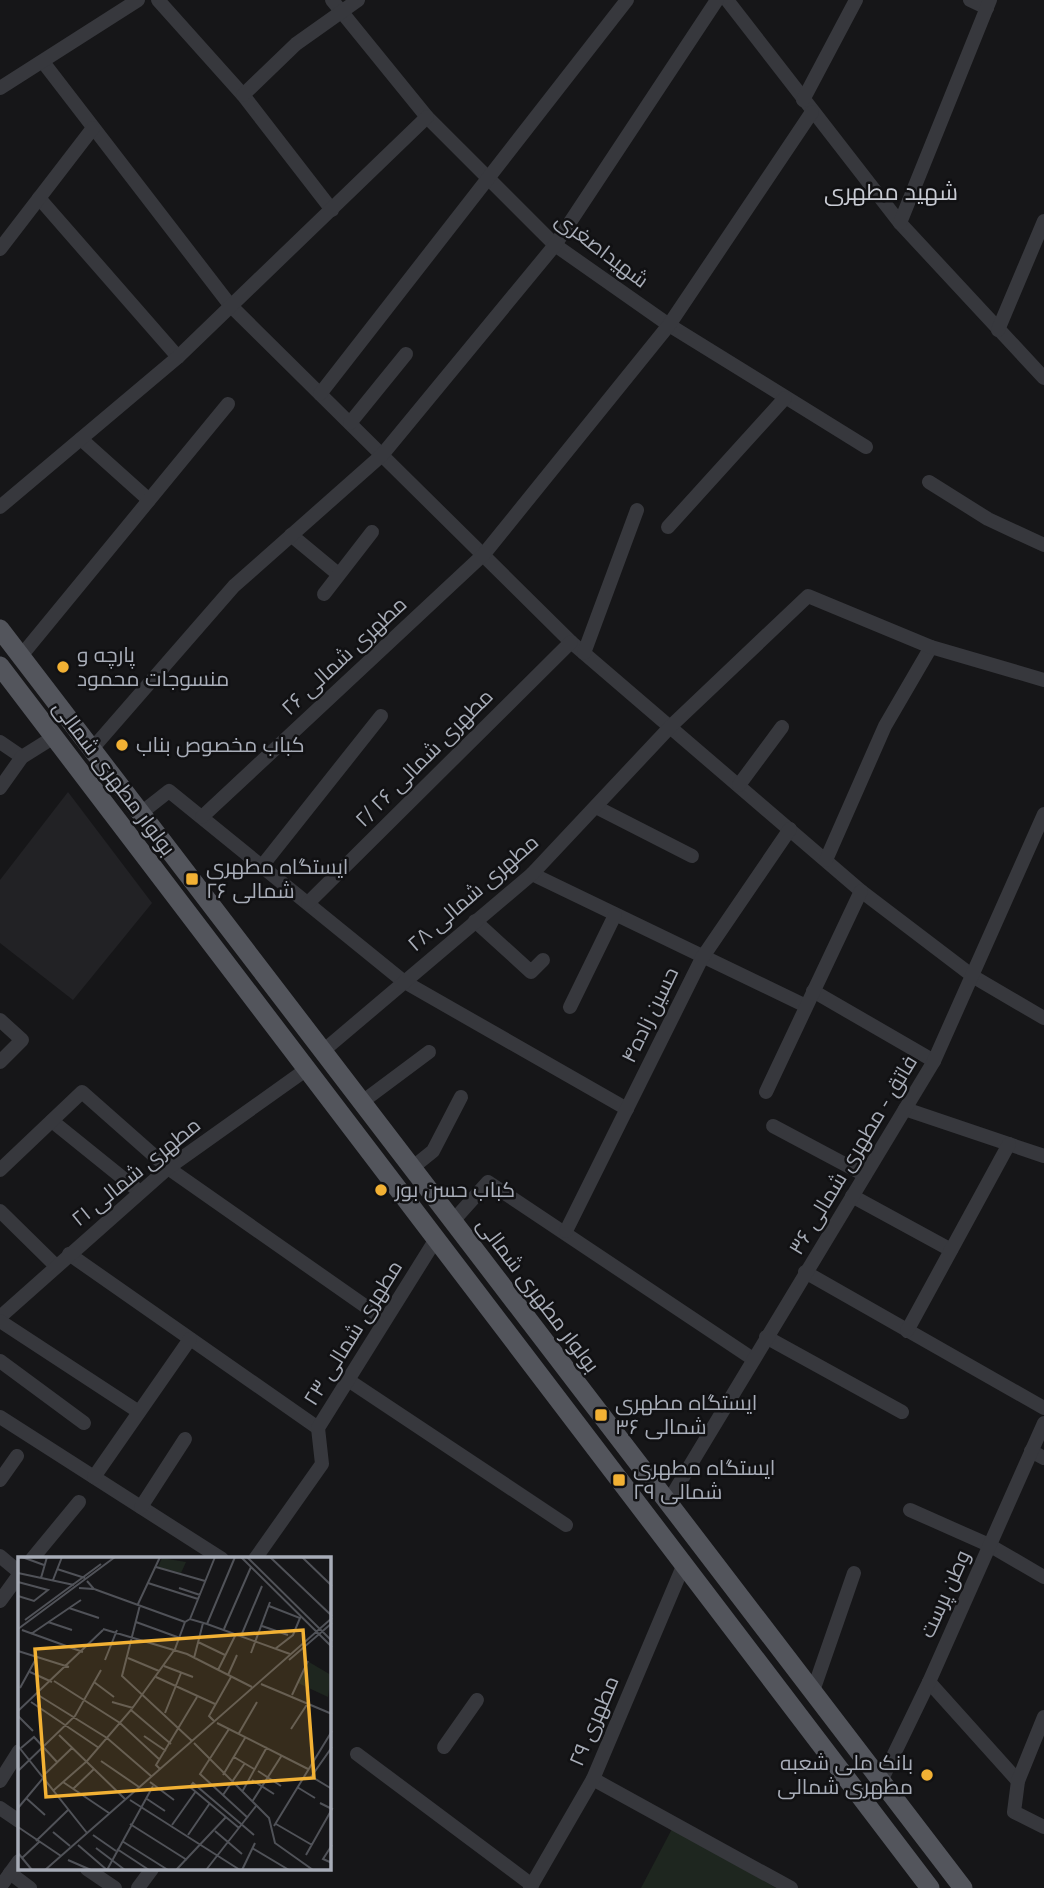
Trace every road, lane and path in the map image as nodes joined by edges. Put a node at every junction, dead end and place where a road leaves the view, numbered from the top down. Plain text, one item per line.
1 (138, 0) edge
2 (158, 0) edge
3 (332, 0) edge
4 (358, 0) edge
5 (627, 0) edge
6 (717, 0) edge
7 (727, 0) edge
8 (856, 0) edge
9 (970, 0) edge
10 (988, 4) edge
11 (342, 13) junction
12 (43, 62) junction
13 (0, 89) edge
14 (243, 95) junction
15 (803, 100) junction
16 (812, 113) junction
17 (428, 117) junction
18 (93, 128) junction
19 (488, 178) junction
20 (39, 198) junction
21 (332, 210) junction
22 (1044, 222) edge
23 (900, 223) junction
24 (555, 245) junction
25 (0, 249) edge
26 (230, 305) junction
27 (668, 325) junction
28 (998, 330) junction
29 (406, 354) dead end
30 (178, 357) junction
31 (1040, 373) edge
32 (320, 394) junction
33 (785, 398) junction
34 (228, 404) dead end
35 (350, 424) junction
36 (80, 439) junction
37 (866, 447) dead end
38 (382, 455) junction
39 (929, 482) dead end
40 (149, 500) junction
41 (0, 507) edge
42 (637, 510) dead end
43 (668, 527) dead end
44 (372, 532) dead end
45 (291, 535) junction
46 (1044, 545) edge
47 (484, 554) junction
48 (338, 574) junction
49 (324, 594) dead end
50 (0, 629) edge
51 (571, 642) junction
52 (931, 647) junction
53 (584, 653) junction
54 (21, 656) junction
55 (0, 666) edge
56 (1044, 680) edge
57 (381, 716) dead end
58 (671, 726) junction
59 (782, 727) dead end
60 (54, 737) junction
61 (0, 742) edge
62 (92, 749) junction
63 (22, 757) junction
64 (739, 785) junction
65 (0, 788) edge
66 (596, 807) junction
67 (141, 813) junction
68 (1044, 814) edge
69 (202, 817) junction
70 (790, 829) junction
71 (692, 856) dead end
72 (825, 860) junction
73 (262, 866) junction
74 (532, 874) junction
75 (861, 891) junction
76 (308, 903) junction
77 (615, 915) junction
78 (475, 921) junction
79 (702, 958) junction
80 (542, 960) dead end
81 (974, 977) junction
82 (403, 981) junction
83 (813, 991) junction
84 (806, 1006) junction
85 (570, 1007) dead end
86 (1044, 1018) edge
87 (1, 1019) edge
88 (323, 1051) junction
89 (429, 1052) dead end
90 (934, 1061) junction
91 (0, 1062) edge
92 (307, 1069) junction
93 (766, 1092) dead end
94 (461, 1097) dead end
95 (362, 1102) junction
96 (627, 1109) junction
97 (905, 1109) junction
98 (52, 1121) junction
99 (773, 1126) dead end
100 (1009, 1144) junction
101 (1044, 1156) edge
102 (168, 1168) junction
103 (412, 1168) junction
104 (0, 1170) edge
105 (865, 1175) junction
106 (140, 1192) junction
107 (852, 1196) junction
108 (0, 1211) edge
109 (453, 1221) junction
110 (566, 1231) junction
111 (436, 1239) junction
112 (951, 1250) junction
113 (69, 1254) junction
114 (56, 1266) junction
115 (806, 1272) junction
116 (0, 1319) edge
117 (385, 1320) junction
118 (908, 1331) junction
119 (766, 1338) junction
120 (190, 1339) junction
121 (558, 1359) junction
122 (753, 1359) junction
123 (0, 1361) edge
124 (540, 1374) junction
125 (348, 1380) junction
126 (1044, 1408) edge
127 (139, 1412) junction
128 (902, 1412) dead end
129 (0, 1417) edge
130 (84, 1423) dead end
131 (1044, 1423) edge
132 (318, 1428) junction
133 (185, 1439) dead end
134 (1037, 1455) edge
135 (16, 1456) dead end
136 (94, 1477) junction
137 (0, 1480) edge
138 (79, 1502) dead end
139 (668, 1502) junction
140 (141, 1507) junction
141 (910, 1510) dead end
142 (566, 1525) dead end
143 (989, 1545) junction
144 (0, 1556) edge
145 (34, 1557) edge
146 (219, 1557) edge
147 (257, 1557) edge
148 (684, 1564) junction
149 (18, 1572) edge
150 (853, 1573) dead end
151 (18, 1574) edge
152 (1044, 1577) edge
153 (0, 1601) edge
154 (929, 1682) junction
155 (813, 1691) junction
156 (477, 1700) dead end
157 (1044, 1717) edge
158 (840, 1727) junction
159 (821, 1744) junction
160 (444, 1747) dead end
161 (18, 1753) edge
162 (357, 1754) dead end
163 (593, 1779) junction
164 (1018, 1780) junction
165 (0, 1781) edge
166 (881, 1781) junction
167 (0, 1808) edge
168 (18, 1820) edge
169 (1044, 1827) edge
170 (15, 1867) edge
171 (88, 1870) edge
172 (151, 1870) edge
173 (531, 1886) edge
174 (0, 1887) edge
175 (30, 1888) edge
176 (115, 1888) edge
177 (138, 1888) edge
178 (791, 1888) edge
179 (930, 1888) edge
180 (963, 1888) edge

1 - 12 street
2 - 14 street
3 - 11 street, شهیداصغری
4 - 11 street
5 - 19 street
6 - 24 street
7 - 15 street
8 - 15 street
9 - 10 street
10 - 23 street
11 - 14 street
11 - 17 street, شهیداصغری
12 - 13 street
12 - 18 street
14 - 21 street
15 - 16 street
16 - 23 street
16 - 27 street, مطهری شمالی ۲۶
17 - 19 street, شهیداصغری
17 - 21 street
18 - 20 street
18 - 26 street
19 - 24 street, شهیداصغری
19 - 32 street
20 - 25 street
20 - 30 street
21 - 26 street
22 - 28 street
23 - 28 street
24 - 27 street, شهیداصغری
24 - 38 street
26 - 30 street
26 - 32 street
27 - 33 street, شهیداصغری
27 - 47 street, مطهری شمالی ۲۶
28 - 31 street
29 - 35 street
30 - 36 street
32 - 35 street
33 - 37 street, شهیداصغری
33 - 43 street
34 - 40 street
35 - 38 street
36 - 40 street
36 - 41 street
38 - 45 street
38 - 47 street
39 - 46 street
40 - 54 street
42 - 53 street
44 - 48 street
45 - 48 street
45 - 62 street
47 - 51 street
47 - 69 street, مطهری شمالی ۲۶
48 - 49 street
50 - 54 main road, بولوار مطهری شمالی
51 - 53 street
51 - 76 street, مطهری شمالی ۲۶ /۲
52 - 56 street
52 - 58 street, مطهری شمالی ۲۸
52 - 72 street
53 - 58 street
54 - 62 main road, بولوار مطهری شمالی
55 - 60 main road, بولوار مطهری شمالی
57 - 73 street
58 - 64 street
58 - 66 street, مطهری شمالی ۲۸
59 - 64 street
60 - 63 street
60 - 92 main road, بولوار مطهری شمالی
61 - 63 street
62 - 67 main road, بولوار مطهری شمالی
63 - 65 street
64 - 70 street
66 - 71 street
66 - 74 street, مطهری شمالی ۲۸
67 - 69 street
67 - 88 main road, بولوار مطهری شمالی
68 - 81 street, فاتق - مطهری شمالی ۳۶
69 - 73 street
70 - 72 street
70 - 79 street, حسین زاده۴
72 - 75 street
73 - 76 street
74 - 77 street
74 - 78 street, مطهری شمالی ۲۸
75 - 81 street
75 - 83 street
76 - 82 street
77 - 79 street
77 - 85 street
78 - 80 street
78 - 82 street, مطهری شمالی ۲۸
79 - 84 street
79 - 96 street, حسین زاده۴
81 - 86 street
81 - 90 street, فاتق - مطهری شمالی ۳۶
82 - 88 street, مطهری شمالی ۲۸
82 - 96 street
83 - 84 street
83 - 90 street
84 - 93 street
87 - 91 street
88 - 95 main road, بولوار مطهری شمالی
89 - 95 street
90 - 97 street, فاتق - مطهری شمالی ۳۶
92 - 102 street, مطهری شمالی ۲۱
92 - 111 main road, بولوار مطهری شمالی
94 - 103 street
95 - 103 main road, بولوار مطهری شمالی
96 - 110 street, حسین زاده۴
97 - 100 street
97 - 105 street, فاتق - مطهری شمالی ۳۶
98 - 102 street
98 - 104 street
98 - 106 street
99 - 105 street
100 - 101 street
100 - 112 street
102 - 106 street, مطهری شمالی ۲۱
102 - 117 street
103 - 109 main road, بولوار مطهری شمالی
105 - 107 street, فاتق - مطهری شمالی ۳۶
106 - 113 street, مطهری شمالی ۲۱
107 - 112 street
107 - 115 street, فاتق - مطهری شمالی ۳۶
108 - 114 street
109 - 110 street
109 - 121 main road, بولوار مطهری شمالی
110 - 122 street
111 - 117 street, مطهری شمالی ۲۳
111 - 124 main road, بولوار مطهری شمالی
112 - 118 street
113 - 114 street, مطهری شمالی ۲۱
113 - 120 street
114 - 116 street, مطهری شمالی ۲۱
115 - 118 street
115 - 119 street, فاتق - مطهری شمالی ۳۶
116 - 127 street
117 - 125 street, مطهری شمالی ۲۳
118 - 126 street
119 - 122 street, فاتق - مطهری شمالی ۳۶
119 - 128 street
120 - 127 street
120 - 132 street
121 - 124 main road
121 - 139 main road, بولوار مطهری شمالی
122 - 139 street, فاتق - مطهری شمالی ۳۶
123 - 130 street
124 - 148 main road, بولوار مطهری شمالی
125 - 132 street, مطهری شمالی ۲۳
125 - 142 street
127 - 136 street
129 - 136 street
131 - 134 street, وطن پرست
132 - 147 street, مطهری شمالی ۲۳
133 - 140 street
134 - 143 street, وطن پرست
135 - 137 street
136 - 140 street
138 - 145 street
139 - 155 main road, بولوار مطهری شمالی
140 - 146 street
141 - 143 street
143 - 152 street
143 - 154 street, وطن پرست
144 - 149 street
148 - 159 main road, بولوار مطهری شمالی
148 - 163 street, مطهری ۲۹
150 - 155 street
151 - 153 street
154 - 164 street
154 - 166 street, وطن پرست
155 - 158 main road, بولوار مطهری شمالی
156 - 160 street
157 - 164 street
158 - 159 main road
158 - 166 main road, بولوار مطهری شمالی
159 - 179 main road, بولوار مطهری شمالی
161 - 165 street
162 - 173 street
163 - 173 street, مطهری ۲۹
163 - 178 street
164 - 169 street
166 - 180 main road, بولوار مطهری شمالی
167 - 168 street
170 - 174 street
170 - 175 street
171 - 176 street
172 - 177 street

